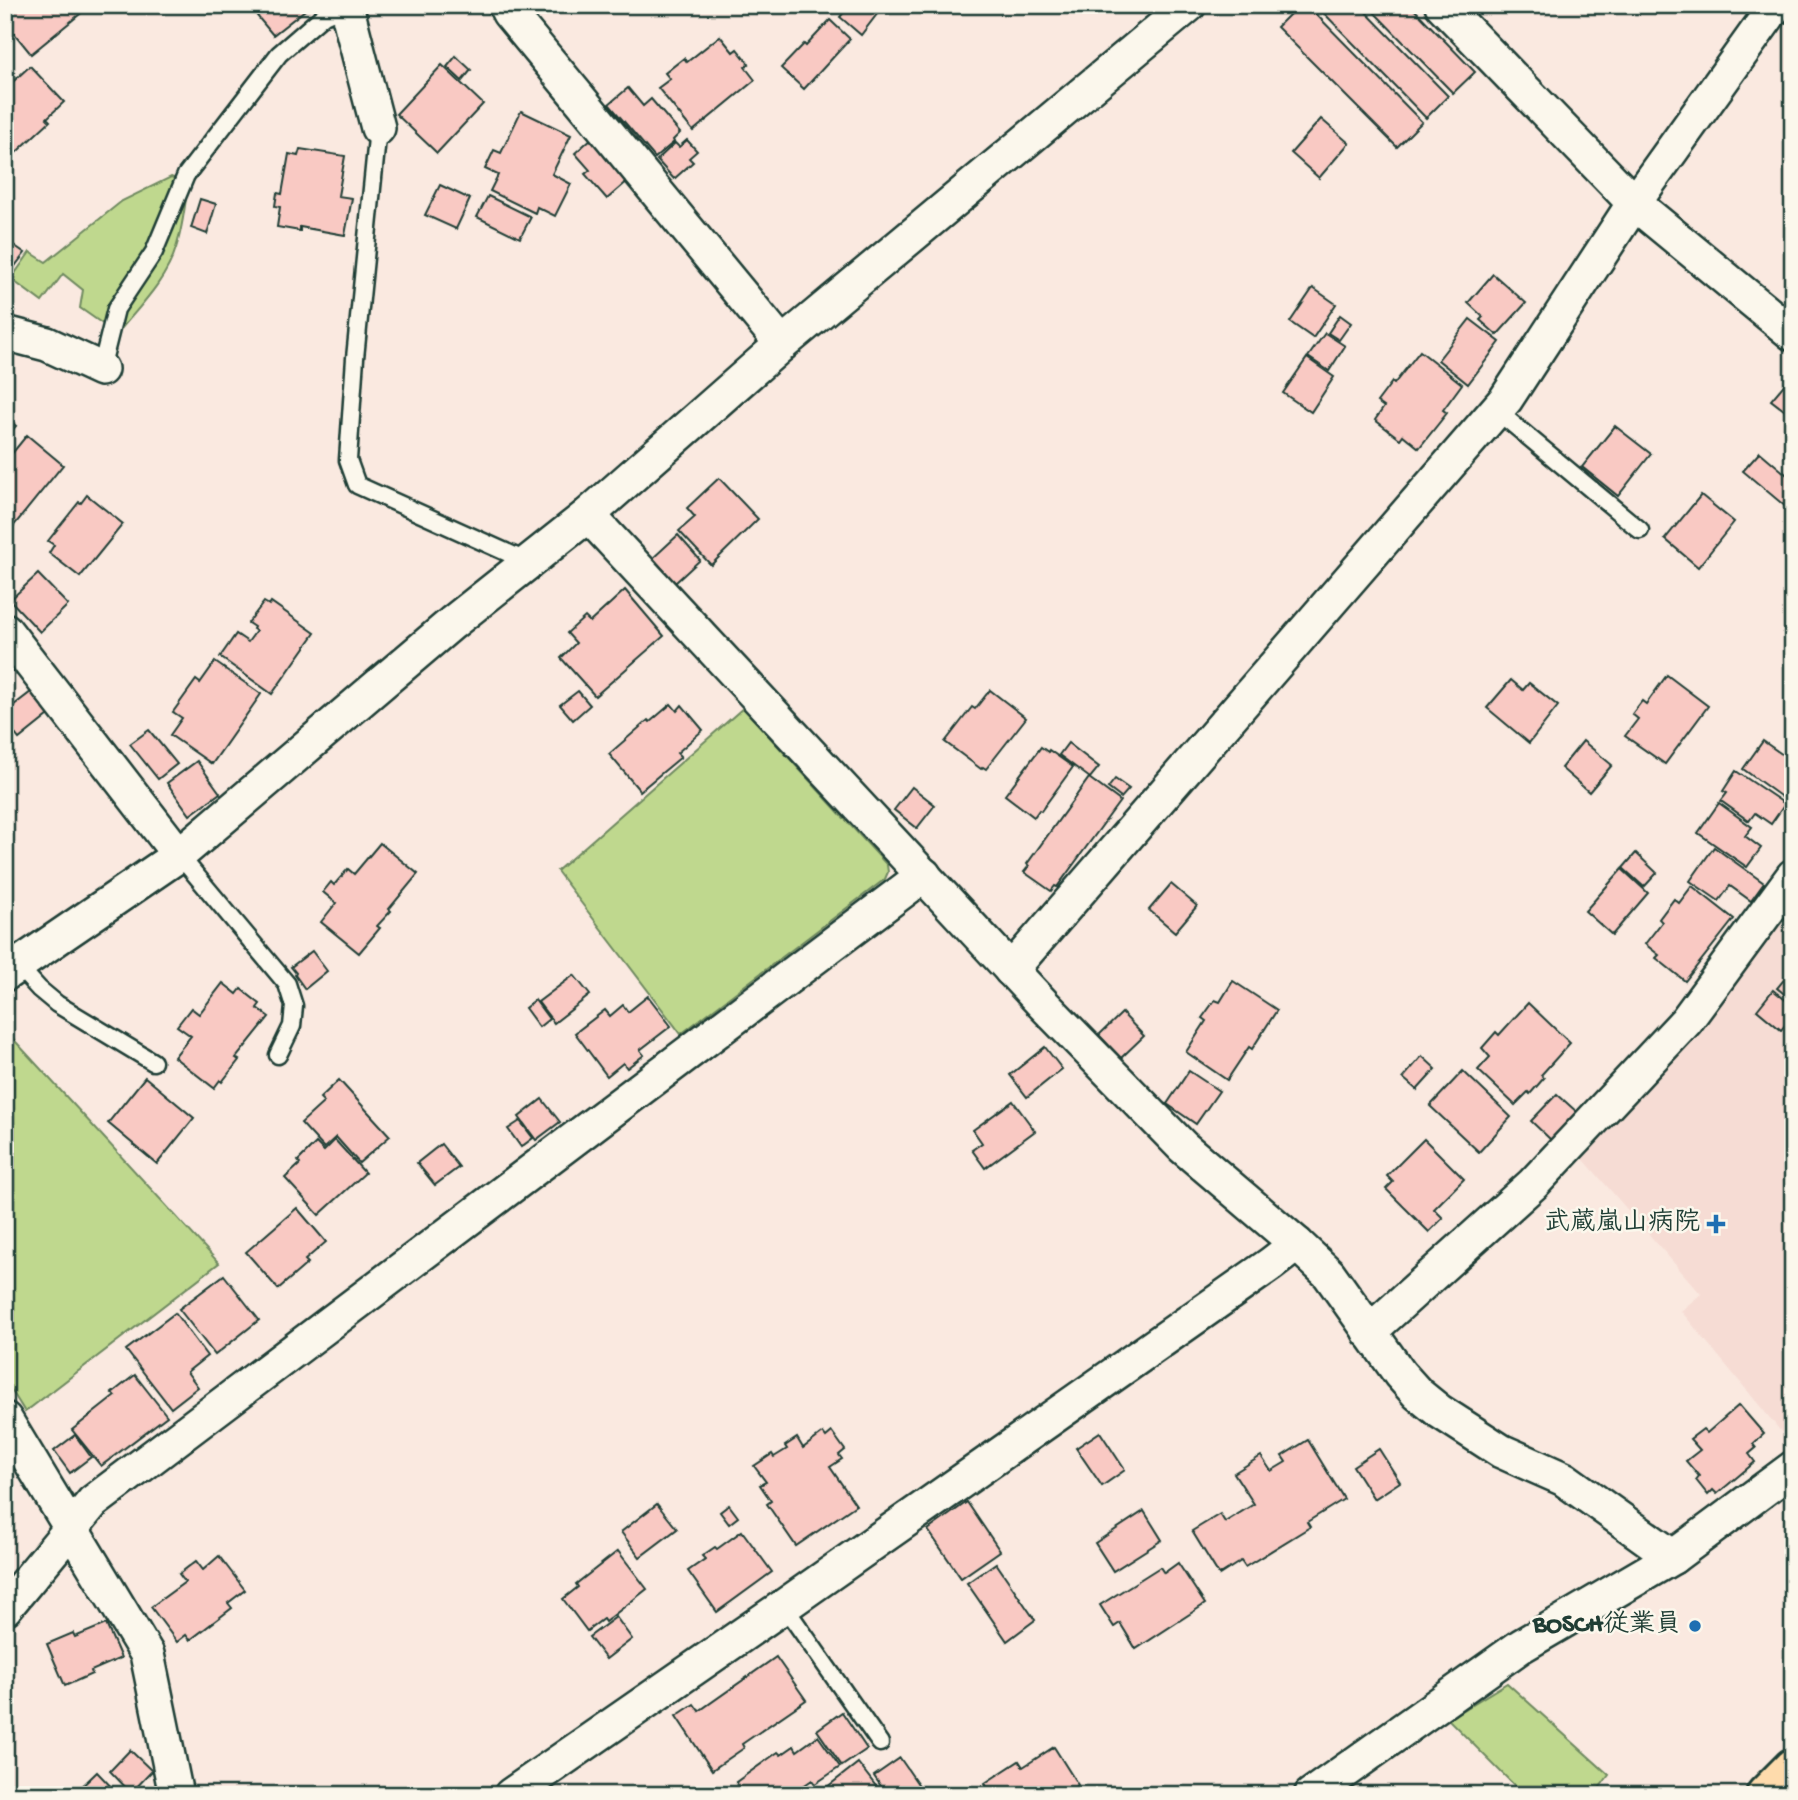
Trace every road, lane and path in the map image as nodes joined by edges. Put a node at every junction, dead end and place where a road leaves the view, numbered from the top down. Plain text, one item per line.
1 (346, 5) edge
2 (505, 5) edge
3 (1189, 5) edge
4 (1442, 5) edge
5 (1776, 5) edge
6 (378, 128) joint
7 (1634, 203) junction
8 (5, 333) edge
9 (1793, 334) edge
10 (782, 344) junction
11 (100, 369) joint
12 (1496, 410) junction
13 (588, 515) junction
14 (1640, 530) dead end
15 (528, 562) junction
16 (5, 630) edge
17 (179, 855) junction
18 (924, 875) junction
19 (1793, 877) edge
20 (11, 970) edge
21 (1012, 970) junction
22 (278, 1055) dead end
23 (153, 1062) dead end
24 (1297, 1244) junction
25 (1369, 1332) junction
26 (5, 1419) edge
27 (1793, 1468) edge
28 (70, 1528) junction
29 (1673, 1557) junction
30 (784, 1606) junction
31 (5, 1608) edge
32 (880, 1743) dead end
33 (1793, 1768) edge
34 (176, 1795) edge
35 (512, 1795) edge
36 (1311, 1795) edge
37 (1766, 1795) edge

1 - 6 street
1 - 11 lane
2 - 10 street
3 - 10 street
4 - 7 street
5 - 7 street
6 - 15 lane
7 - 9 street
7 - 12 street
8 - 11 street
10 - 13 street
12 - 14 lane
12 - 21 street
13 - 15 street
13 - 18 street
15 - 17 street
16 - 17 street
17 - 20 street
17 - 22 lane
18 - 21 street
18 - 28 street
19 - 25 street
20 - 23 lane
21 - 24 street
24 - 25 street
24 - 30 street
25 - 29 street
26 - 28 street
27 - 29 street
28 - 31 street
28 - 34 street
29 - 36 street
30 - 32 lane
30 - 35 street
33 - 37 highway

